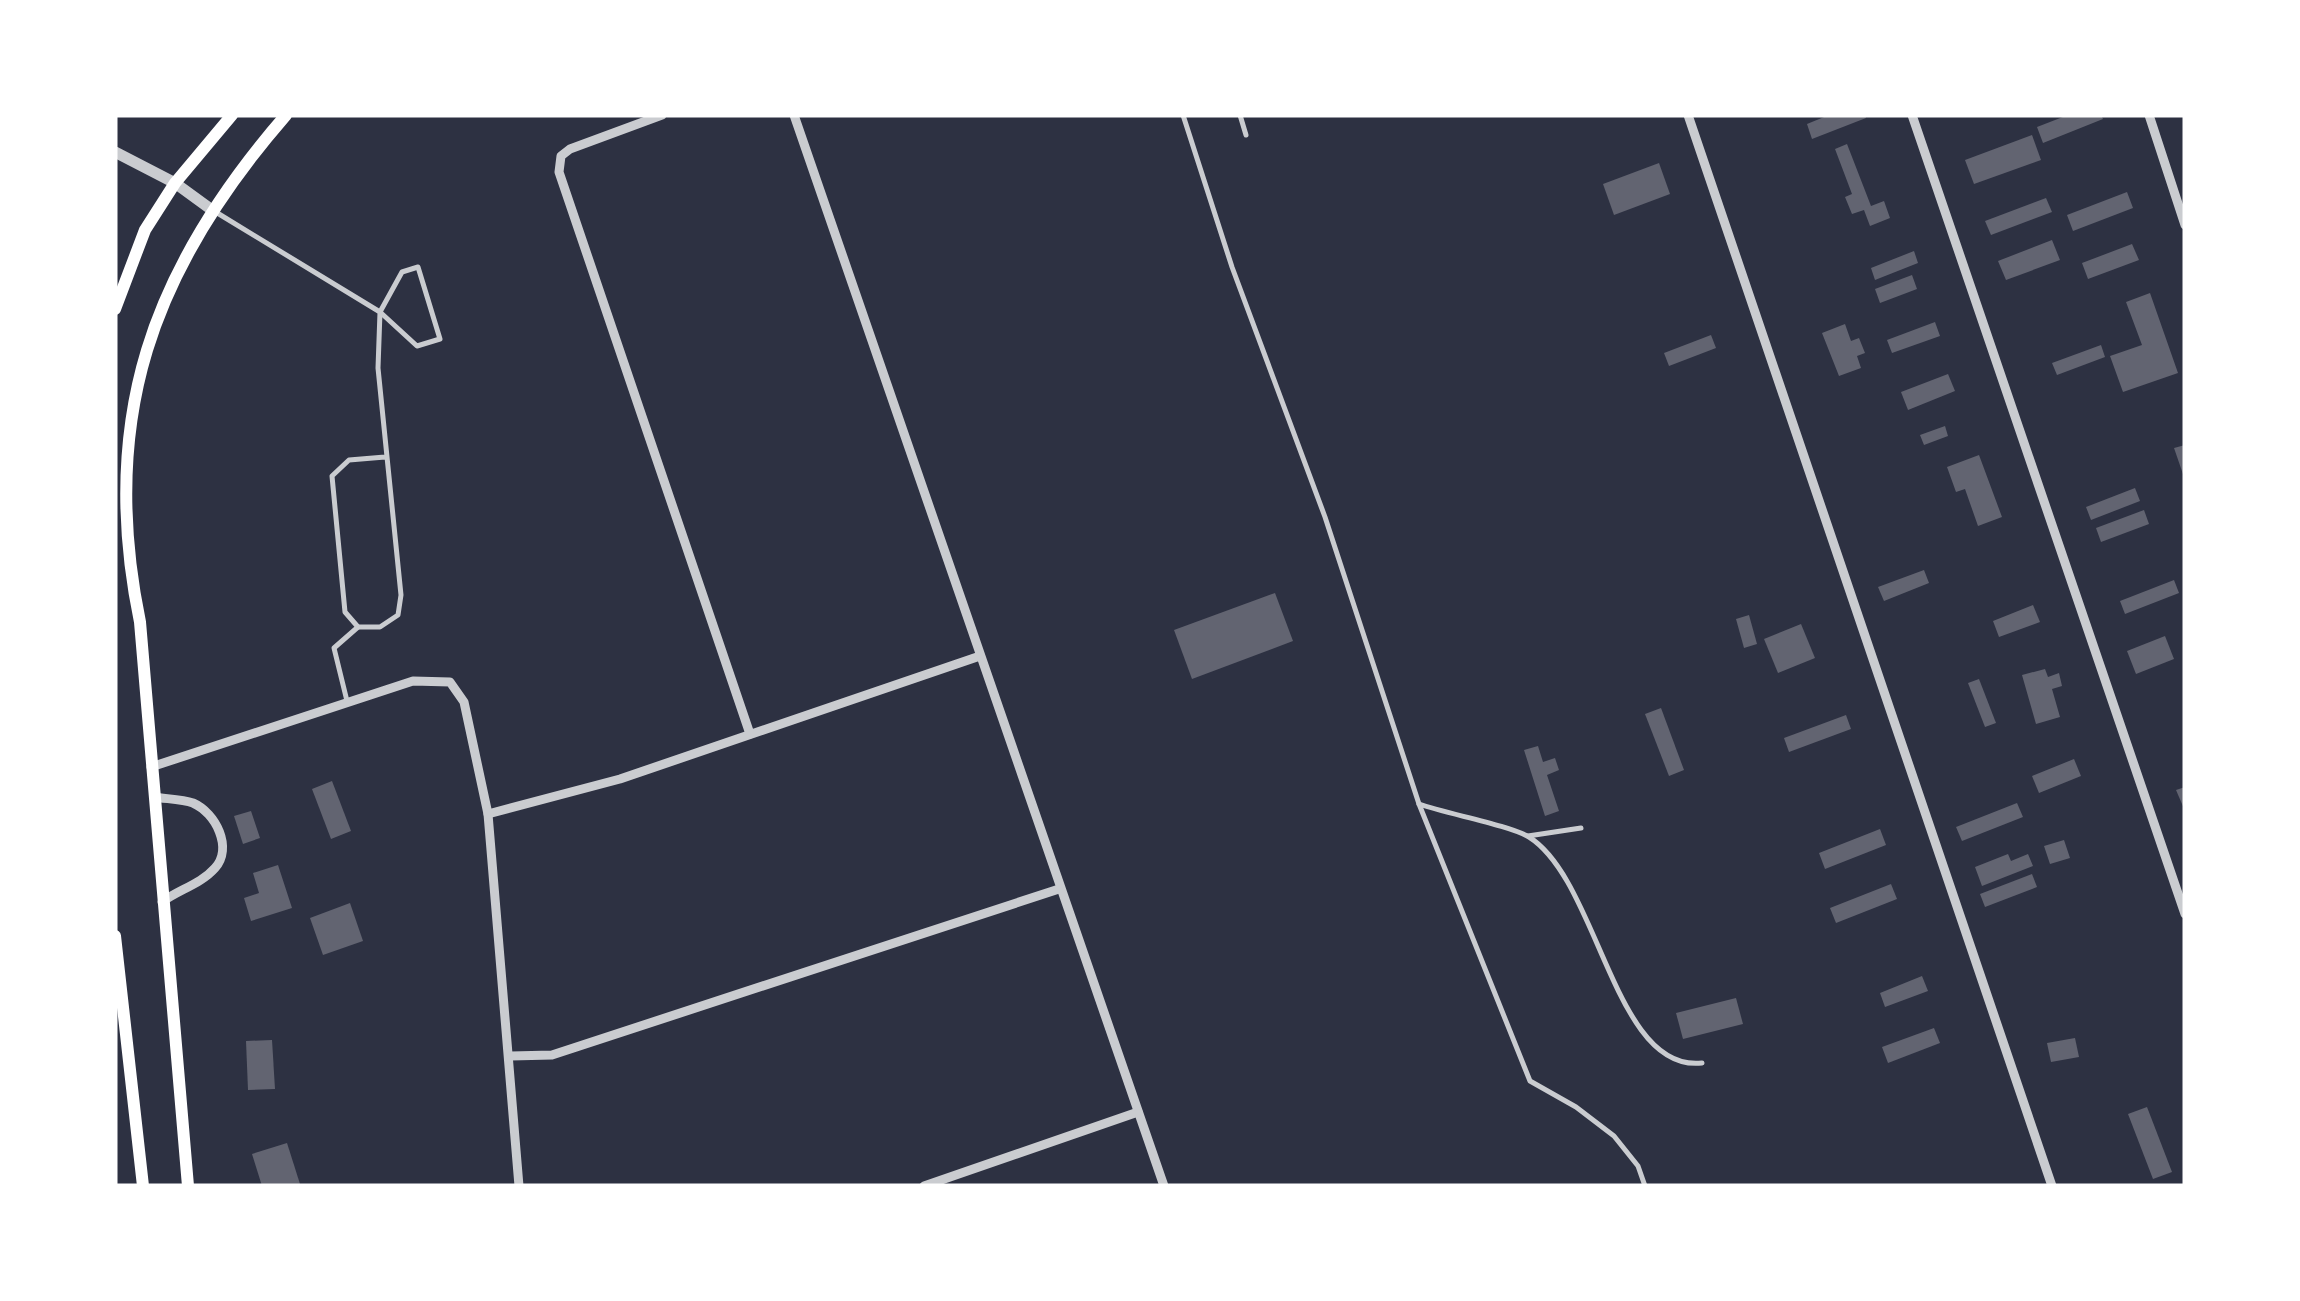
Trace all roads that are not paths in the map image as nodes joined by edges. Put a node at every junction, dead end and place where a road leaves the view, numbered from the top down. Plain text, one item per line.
1 (232, 115) edge
2 (286, 115) edge
3 (662, 115) edge
4 (794, 115) edge
5 (1183, 115) edge
6 (1240, 115) edge
7 (1688, 115) edge
8 (1912, 115) edge
9 (2149, 115) edge
10 (1246, 135) dead end
11 (115, 152) edge
12 (175, 183) junction
13 (212, 210) junction
14 (2185, 225) edge
15 (115, 309) edge
16 (380, 312) junction
17 (385, 457) junction
18 (358, 627) junction
19 (980, 656) junction
20 (347, 701) junction
21 (750, 734) junction
22 (151, 767) junction
23 (154, 797) junction
24 (1419, 804) junction
25 (488, 814) junction
26 (1581, 828) dead end
27 (1528, 836) junction
28 (1059, 889) junction
29 (162, 902) junction
30 (2185, 914) edge
31 (115, 936) edge
32 (119, 1007) edge
33 (512, 1056) junction
34 (1702, 1063) dead end
35 (1138, 1112) junction
36 (144, 1186) edge
37 (188, 1186) edge
38 (519, 1186) edge
39 (924, 1186) edge
40 (1164, 1186) edge
41 (1645, 1186) edge
42 (2052, 1186) edge

1 - 12 main road
2 - 13 main road
3 - 21 street
4 - 19 street
5 - 24 lane
6 - 10 lane
7 - 42 street
8 - 30 street
9 - 14 street
11 - 12 street
12 - 13 street
12 - 15 main road
13 - 16 lane
13 - 22 main road
16 - 16 lane
16 - 17 lane
17 - 18 lane
17 - 18 lane
18 - 20 lane
19 - 21 street
19 - 28 street
20 - 22 street
20 - 25 street
21 - 25 street
22 - 23 main road
23 - 29 main road
23 - 29 street
24 - 27 lane
24 - 41 lane
25 - 33 street
26 - 27 lane
27 - 34 lane
28 - 33 street
28 - 35 street
29 - 37 main road
31 - 32 main road
32 - 36 main road
33 - 38 street
35 - 39 street
35 - 40 street

